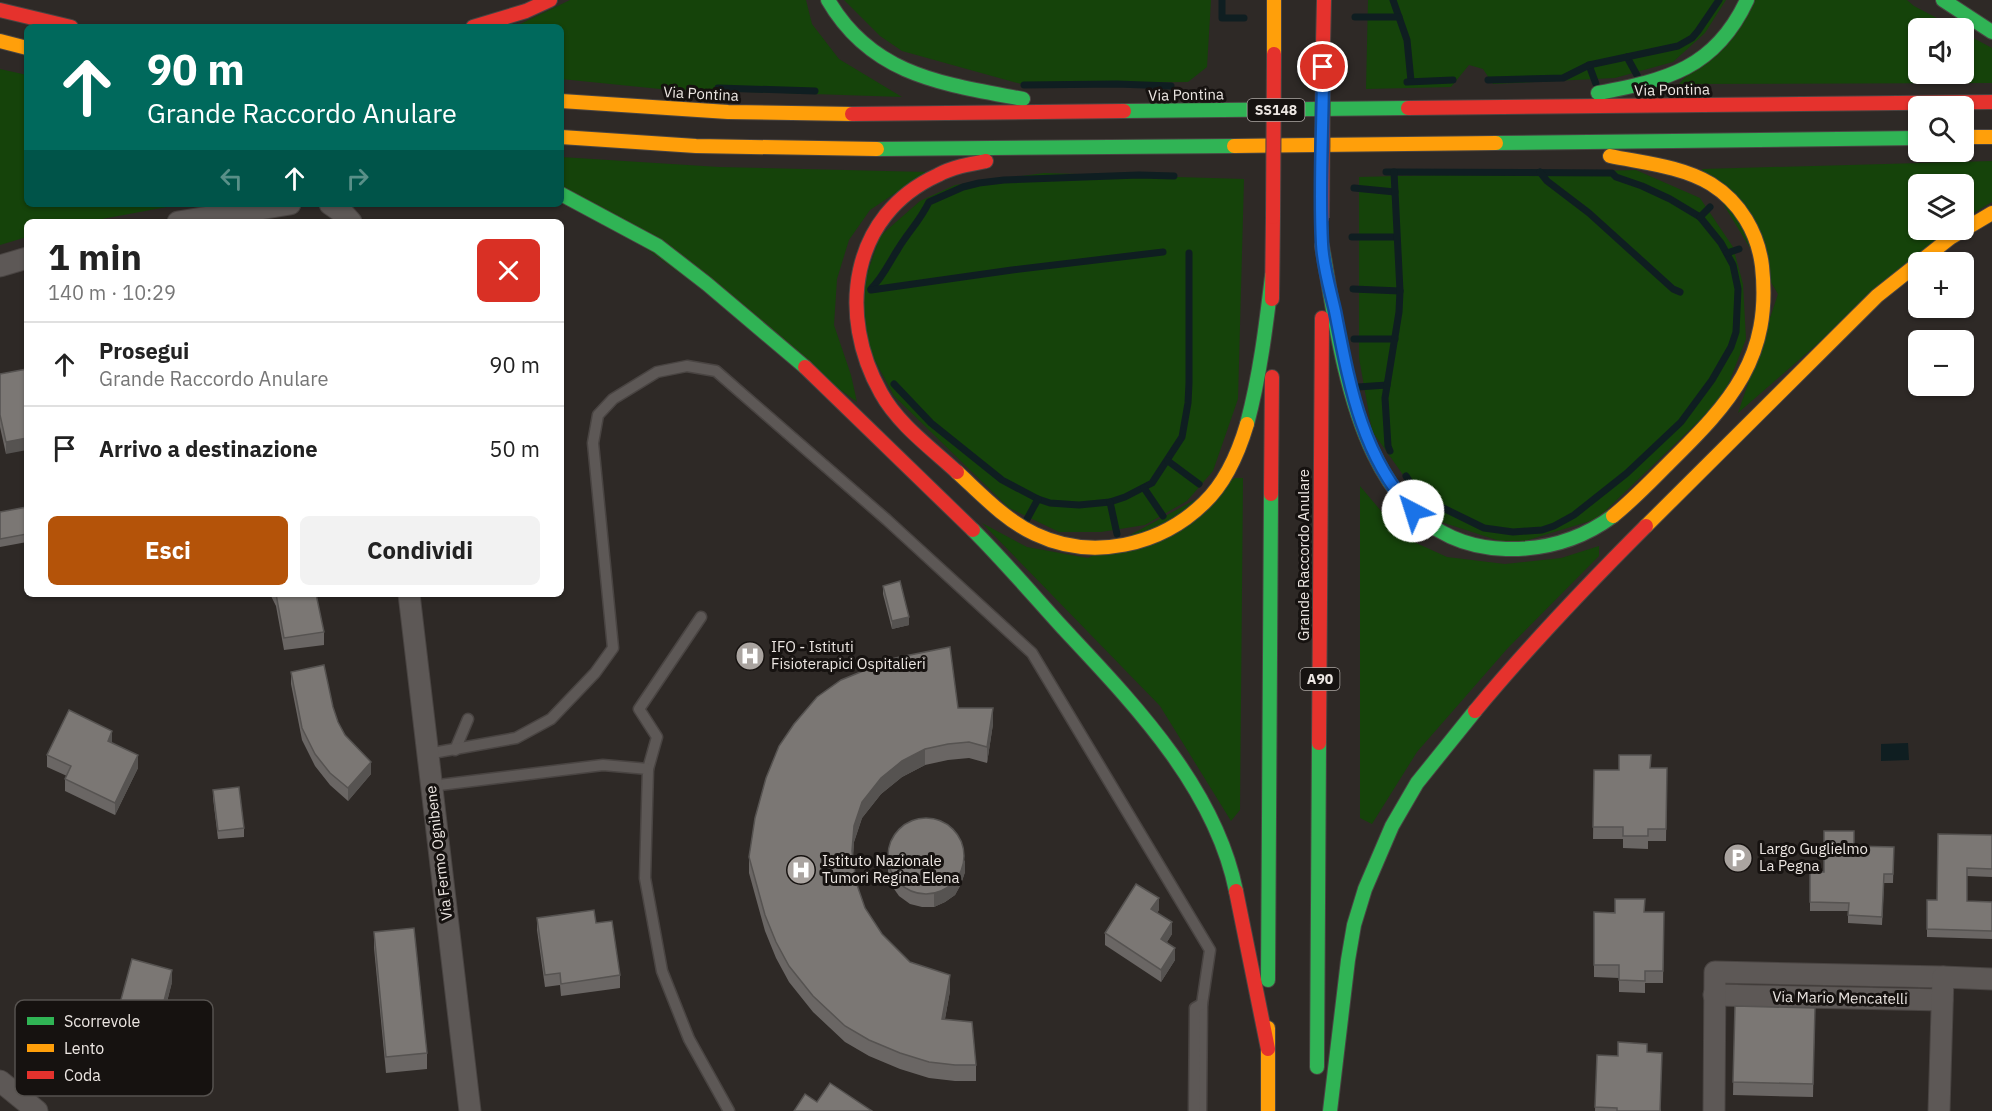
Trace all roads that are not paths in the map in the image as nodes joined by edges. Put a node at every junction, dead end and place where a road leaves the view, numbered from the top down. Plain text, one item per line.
1 (550, 0) edge
2 (828, 0) edge
3 (1274, 0) edge
4 (1326, 0) edge
5 (1747, 0) edge
6 (1943, 0) edge
7 (0, 10) edge
8 (58, 24) edge
9 (483, 24) edge
10 (1992, 32) edge
11 (0, 41) edge
12 (24, 47) edge
13 (564, 101) edge
14 (1992, 102) edge
15 (1530, 108) junction
16 (1086, 112) junction
17 (564, 137) edge
18 (1974, 137) edge
19 (1992, 137) edge
20 (1908, 138) edge
21 (1550, 143) junction
22 (1100, 147) junction
23 (564, 196) edge
24 (271, 207) edge
25 (1992, 213) edge
26 (197, 219) edge
27 (1322, 232) junction
28 (24, 259) edge
29 (0, 266) edge
30 (1272, 276) junction
31 (409, 597) edge
32 (701, 617) dead end
33 (468, 719) dead end
34 (455, 750) junction
35 (427, 754) junction
36 (648, 769) junction
37 (431, 786) junction
38 (1942, 977) junction
39 (1992, 979) edge
40 (1714, 995) junction
41 (1942, 1000) junction
42 (1202, 1004) junction
43 (1268, 1049) junction
44 (1317, 1076) dead end
45 (0, 1081) edge
46 (15, 1093) edge
47 (18, 1096) edge
48 (37, 1111) edge
49 (470, 1111) edge
50 (729, 1111) edge
51 (1194, 1111) edge
52 (1201, 1111) edge
53 (1268, 1111) edge
54 (1330, 1111) edge
55 (1714, 1111) edge
56 (1940, 1111) edge

1 - 9 highway
2 - 16 highway
3 - 30 highway, bridge
4 - 27 highway, Grande Raccordo Anulare / A90, bridge
5 - 15 highway
6 - 10 highway
7 - 8 highway
11 - 12 highway
13 - 16 highway, Via Pontina / SS148
14 - 15 highway, Via Pontina / SS148
15 - 16 highway, Via Pontina / SS148
17 - 22 highway
18 - 19 highway
20 - 21 highway
21 - 22 highway
21 - 27 highway
22 - 30 highway
23 - 43 highway
24 - 26 street
25 - 54 highway
27 - 44 highway, Grande Raccordo Anulare / A90
28 - 29 street
30 - 43 highway
31 - 35 street, Via Fermo Ognibene
32 - 36 lane
33 - 34 lane
34 - 35 lane
34 - 42 lane
35 - 37 street, Via Fermo Ognibene
36 - 37 lane
36 - 50 lane
37 - 49 street, Via Fermo Ognibene
38 - 39 street, Via Mario Mencatelli
38 - 40 street, Via Mario Mencatelli
38 - 41 street
40 - 41 street, Via Mario Mencatelli
40 - 55 street
41 - 56 street
42 - 51 lane
42 - 52 lane
43 - 53 highway
45 - 46 street
47 - 48 street

